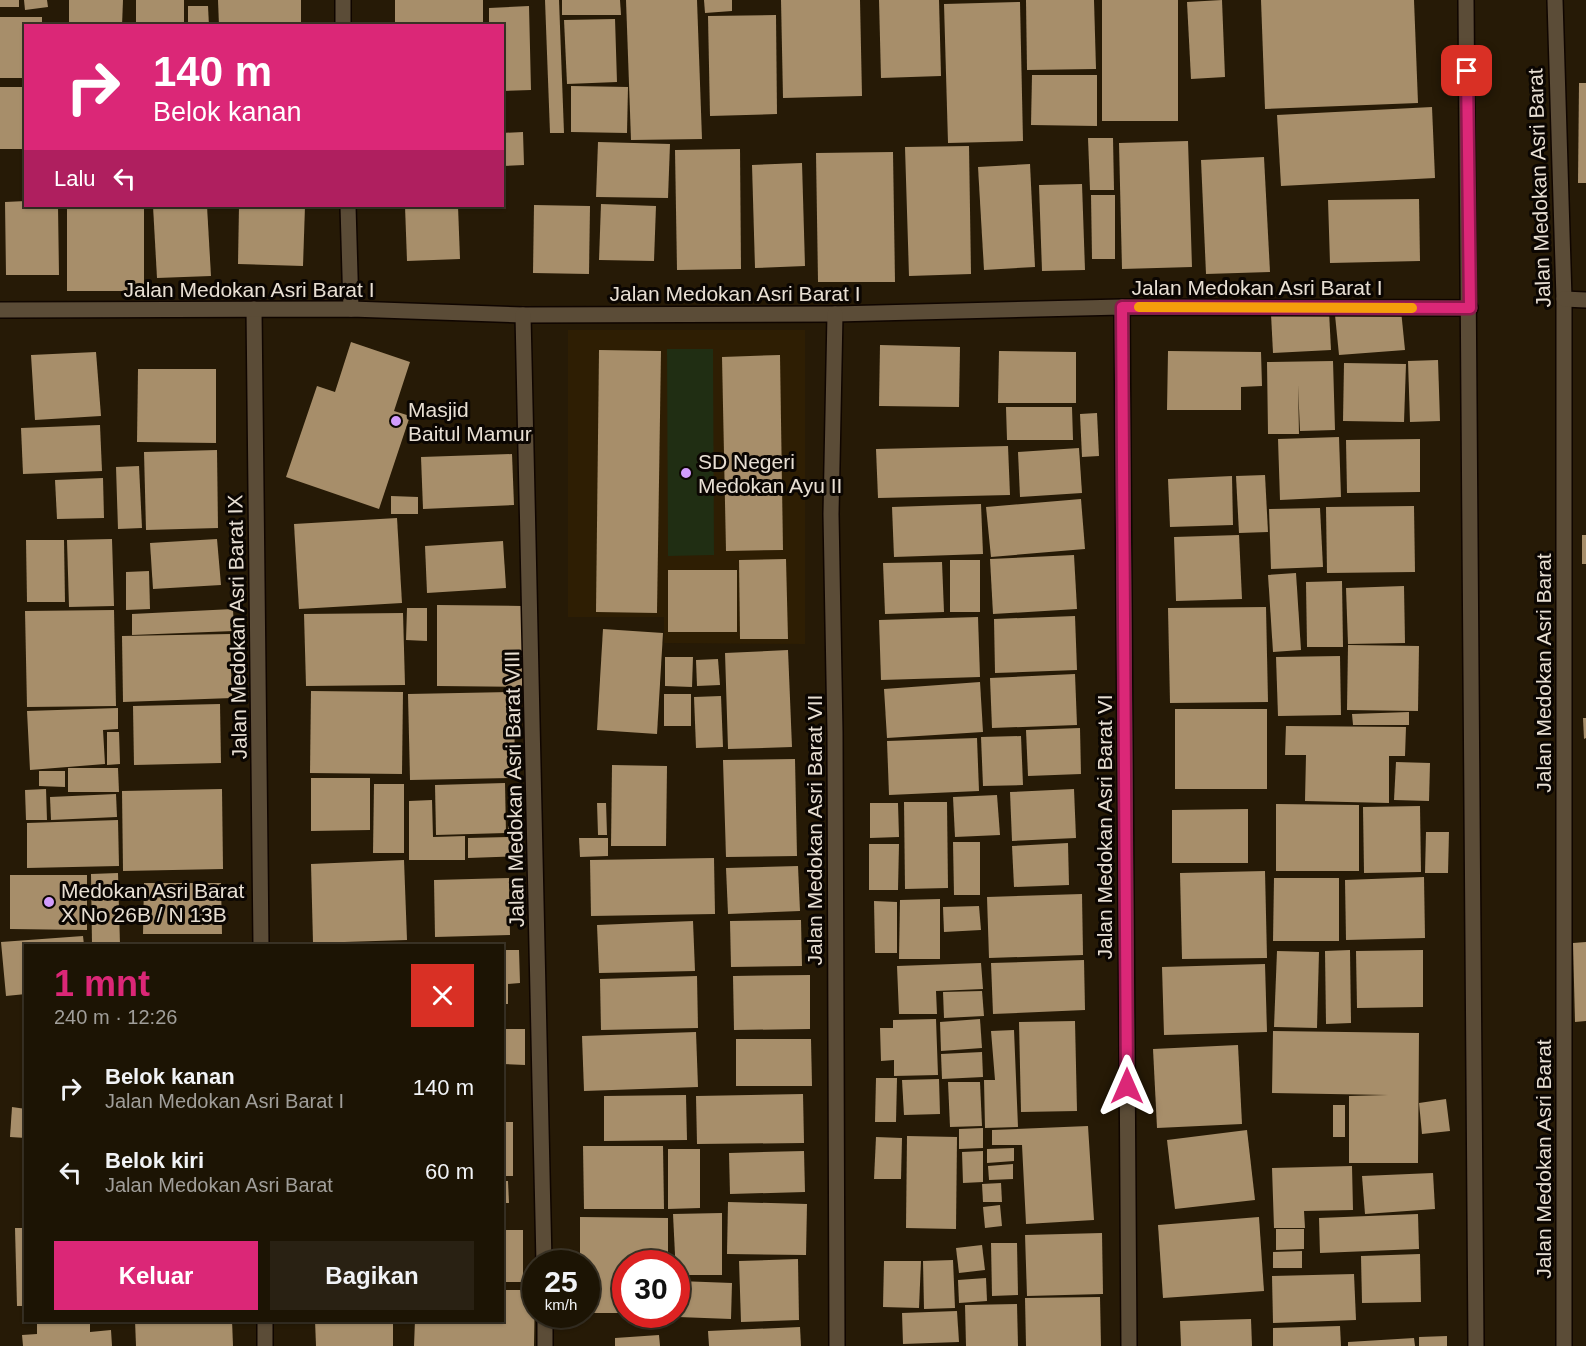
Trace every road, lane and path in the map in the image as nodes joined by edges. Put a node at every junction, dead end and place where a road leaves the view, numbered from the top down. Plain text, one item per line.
1 (343, 0) edge
2 (1466, 0) edge
3 (1555, 0) edge
4 (343, 24) edge
5 (348, 207) edge
6 (1564, 299) junction
7 (1586, 300) edge
8 (1122, 307) junction
9 (1470, 308) junction
10 (254, 309) junction
11 (351, 309) junction
12 (0, 310) edge
13 (835, 314) junction
14 (523, 315) junction
15 (261, 944) edge
16 (544, 1250) edge
17 (265, 1322) edge
18 (545, 1328) edge
19 (265, 1346) edge
20 (545, 1346) edge
21 (837, 1346) edge
22 (1129, 1346) edge
23 (1476, 1346) edge
24 (1564, 1346) edge

1 - 4 street
2 - 9 street
3 - 6 street, Jalan Medokan Asri Barat
5 - 11 street
6 - 7 street
6 - 24 street, Jalan Medokan Asri Barat
8 - 9 street, Jalan Medokan Asri Barat I
8 - 13 street, Jalan Medokan Asri Barat I
8 - 22 street, Jalan Medokan Asri Barat VI
9 - 23 street
10 - 11 street, Jalan Medokan Asri Barat I
10 - 12 street, Jalan Medokan Asri Barat I
10 - 15 street, Jalan Medokan Asri Barat IX
11 - 14 street, Jalan Medokan Asri Barat I
13 - 14 street, Jalan Medokan Asri Barat I
13 - 21 street, Jalan Medokan Asri Barat VII
14 - 16 street, Jalan Medokan Asri Barat VIII
17 - 19 street
18 - 20 street

